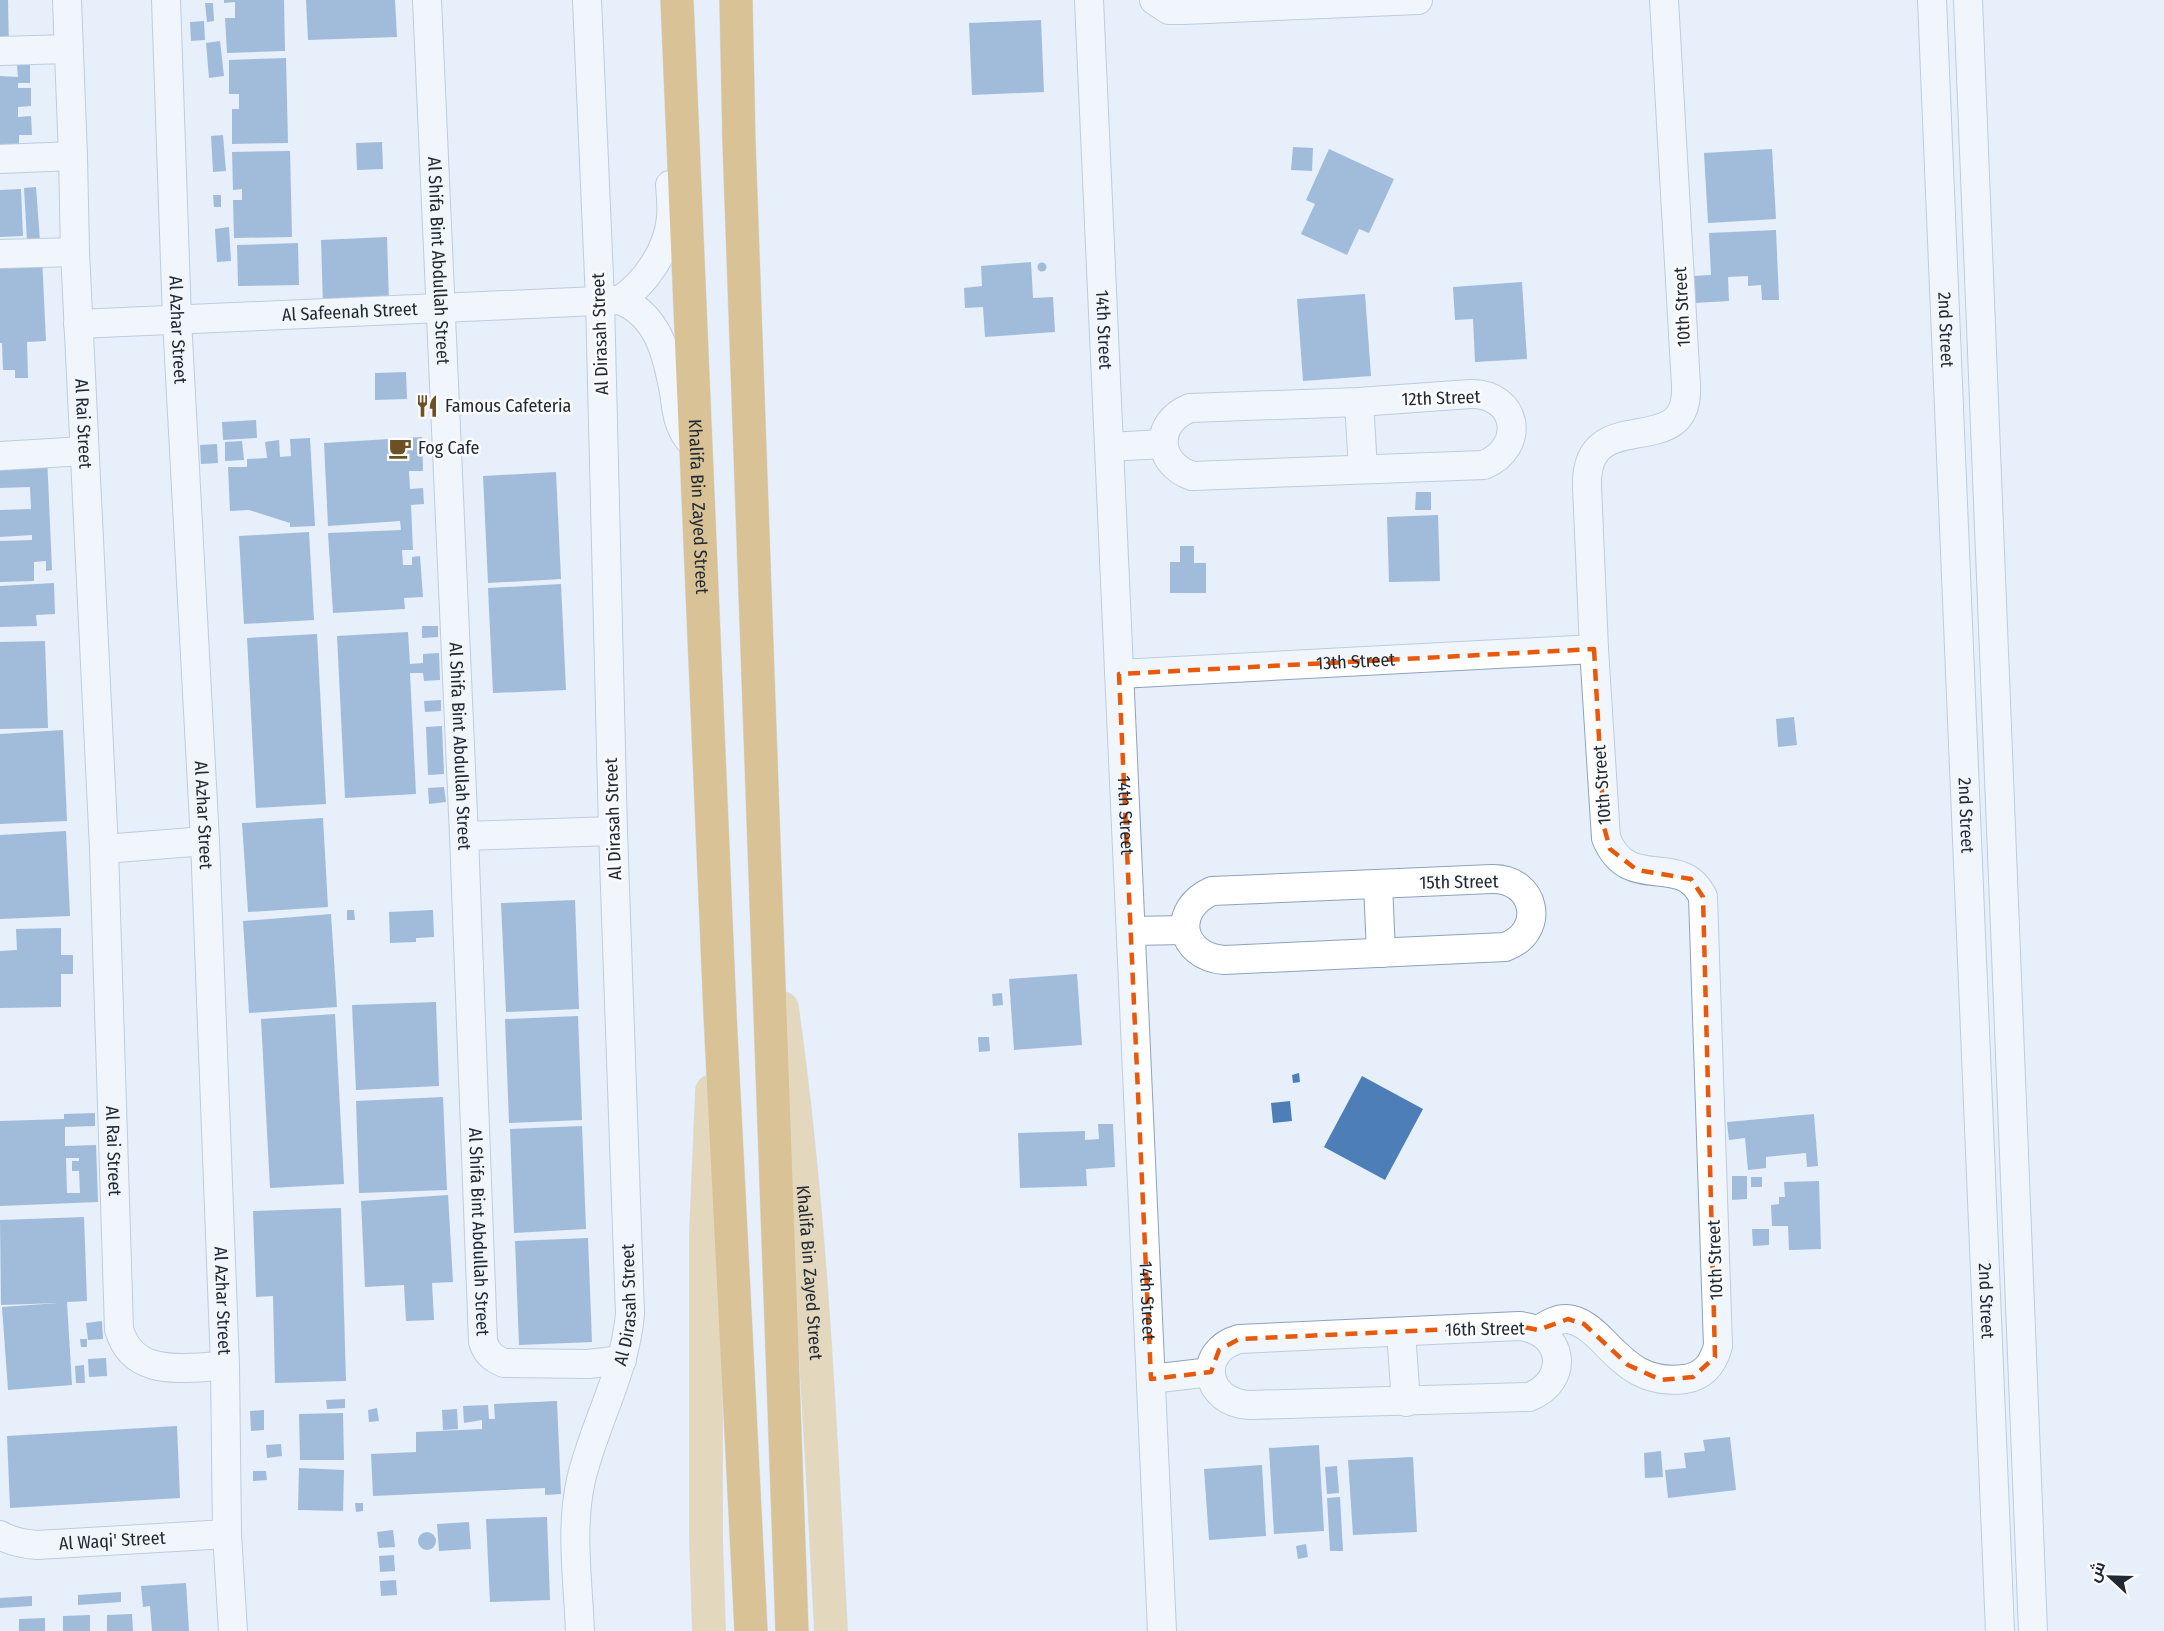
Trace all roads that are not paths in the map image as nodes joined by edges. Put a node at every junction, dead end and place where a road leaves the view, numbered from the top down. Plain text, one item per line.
1 (66, 0) edge
2 (166, 0) edge
3 (427, 0) edge
4 (587, 0) edge
5 (677, 0) edge
6 (736, 0) edge
7 (1089, 0) edge
8 (1154, 0) edge
9 (1418, 0) edge
10 (1664, 0) edge
11 (1932, 0) edge
12 (1968, 0) edge
13 (1341, 1) edge
14 (68, 49) junction
15 (0, 51) edge
16 (683, 143) junction
17 (73, 156) junction
18 (0, 159) edge
19 (75, 252) junction
20 (0, 254) edge
21 (610, 300) junction
22 (439, 308) junction
23 (177, 320) junction
24 (78, 324) junction
25 (1359, 402) junction
26 (1163, 444) junction
27 (696, 447) junction
28 (1109, 447) junction
29 (84, 451) junction
30 (0, 456) edge
31 (1363, 469) junction
32 (1594, 649) junction
33 (1119, 674) junction
34 (613, 831) junction
35 (464, 836) junction
36 (205, 841) junction
37 (104, 849) junction
38 (1378, 884) junction
39 (766, 916) junction
40 (1185, 930) junction
41 (1131, 932) junction
42 (1381, 953) junction
43 (720, 1014) junction
44 (1538, 1330) junction
45 (1401, 1332) junction
46 (622, 1360) junction
47 (225, 1366) junction
48 (1211, 1372) junction
49 (1151, 1379) junction
50 (1406, 1402) junction
51 (227, 1534) junction
52 (0, 1535) edge
53 (233, 1631) edge
54 (580, 1631) edge
55 (709, 1631) edge
56 (751, 1631) edge
57 (792, 1631) edge
58 (831, 1631) edge
59 (1162, 1631) edge
60 (2000, 1631) edge
61 (2033, 1631) edge

1 - 14 street, Al Rai Street
2 - 23 street, Al Azhar Street
3 - 22 street, Al Shifa Bint Abdullah Street
4 - 21 street, Al Dirasah Street
5 - 16 highway, Khalifa Bin Zayed Street
6 - 39 highway, Khalifa Bin Zayed Street
7 - 28 street, 14th Street
8 - 13 street
9 - 13 street
10 - 32 street, 10th Street
11 - 60 street, 2nd Street
12 - 61 street, 2nd Street
14 - 15 street
14 - 17 street, Al Rai Street
16 - 21 street
16 - 27 highway, Khalifa Bin Zayed Street
17 - 18 street
17 - 19 street, Al Rai Street
19 - 20 street
19 - 24 street, Al Rai Street
21 - 22 street, Al Safeenah Street
21 - 27 street
21 - 34 street, Al Dirasah Street
22 - 23 street, Al Safeenah Street
22 - 35 street, Al Shifa Bint Abdullah Street
23 - 24 street, Al Safeenah Street
23 - 36 street, Al Azhar Street
24 - 29 street, Al Rai Street
25 - 26 street, 12th Street
25 - 31 street
25 - 31 street, 12th Street
26 - 28 street
26 - 31 street, 12th Street
27 - 43 highway, Khalifa Bin Zayed Street
28 - 33 street, 14th Street
29 - 30 street
29 - 37 street, Al Rai Street
32 - 33 street, 13th Street
32 - 44 street, 10th Street
33 - 41 street, 14th Street
34 - 35 street
34 - 46 street, Al Dirasah Street
35 - 46 street, Al Shifa Bint Abdullah Street
36 - 37 street
36 - 47 street, Al Azhar Street
37 - 47 street, Al Rai Street
38 - 40 street, 15th Street
38 - 42 street
38 - 42 street, 15th Street
39 - 57 highway, Khalifa Bin Zayed Street
39 - 58 main road, Khalifa Bin Zayed Street
40 - 41 street
40 - 42 street, 15th Street
41 - 49 street, 14th Street
43 - 55 main road, Khalifa Bin Zayed Street
43 - 56 highway, Khalifa Bin Zayed Street
44 - 45 street, 16th Street
44 - 50 street, 16th Street
45 - 48 street, 16th Street
45 - 50 street
46 - 54 street, Al Dirasah Street
47 - 51 street, Al Azhar Street
48 - 49 street
48 - 50 street, 16th Street
49 - 59 street, 14th Street
51 - 52 street, Al Waqi' Street
51 - 53 street, Al Azhar Street

